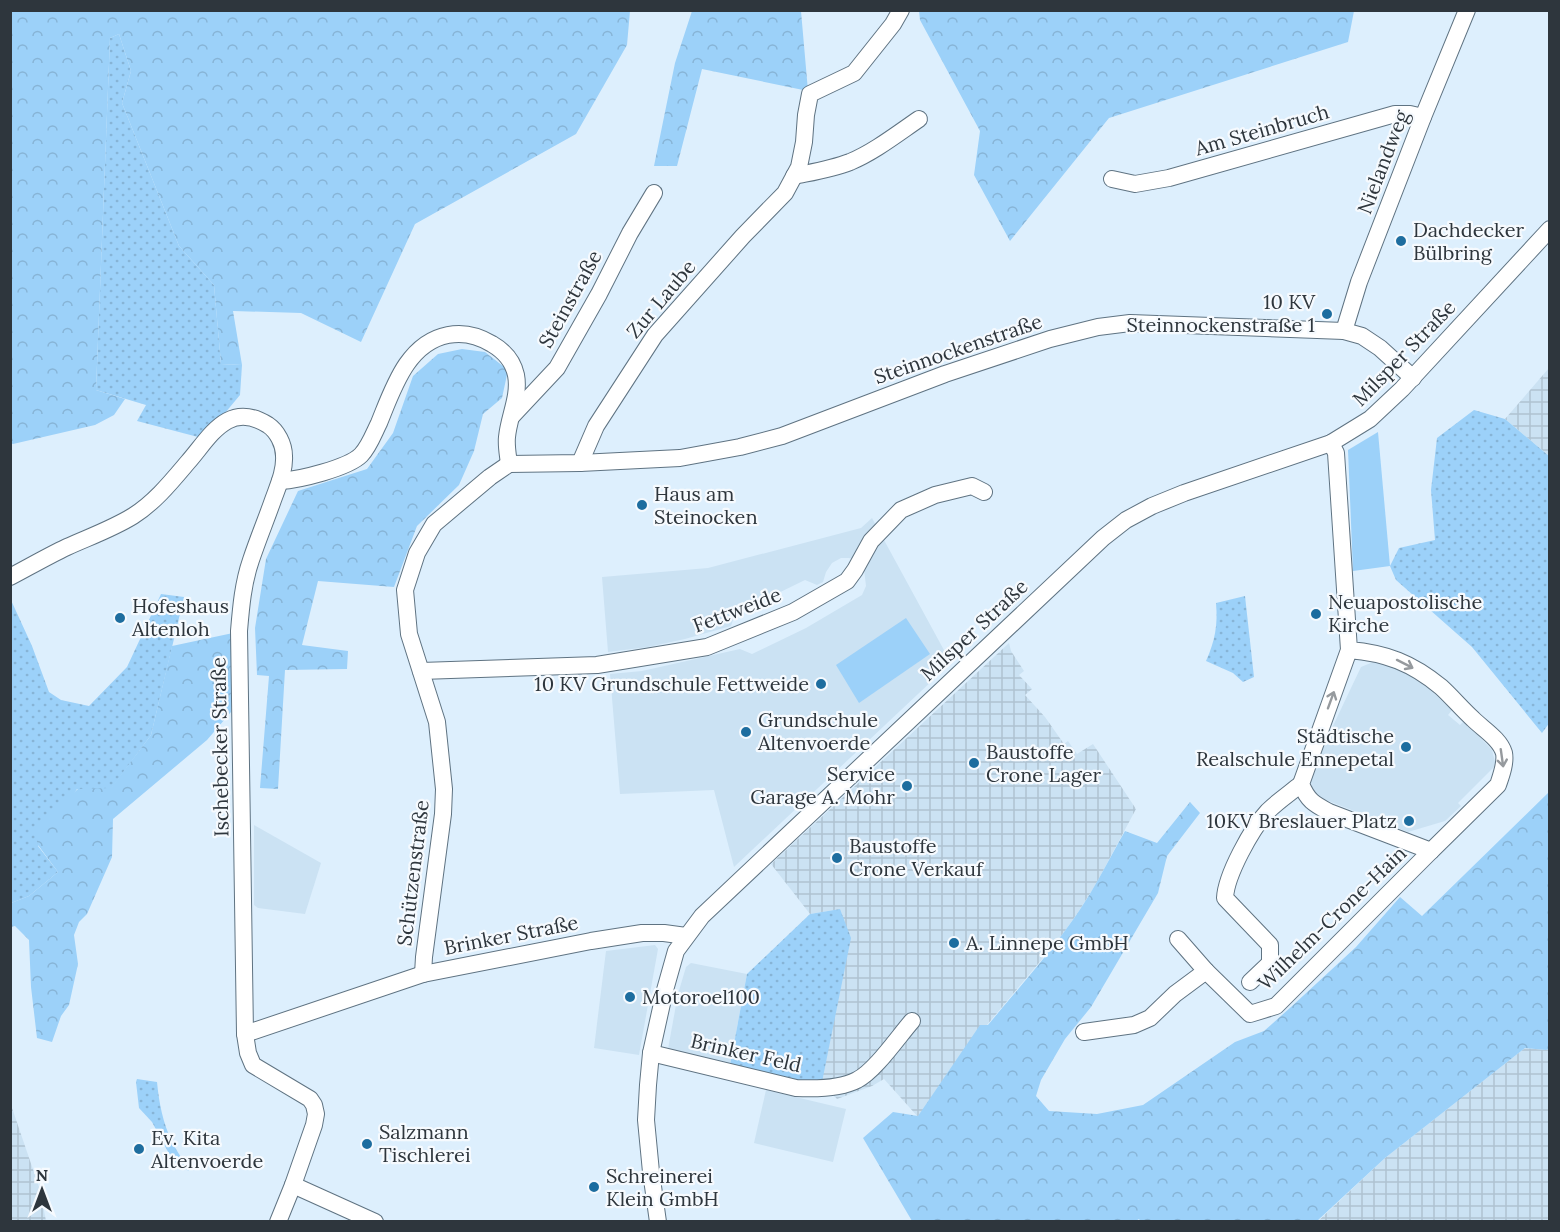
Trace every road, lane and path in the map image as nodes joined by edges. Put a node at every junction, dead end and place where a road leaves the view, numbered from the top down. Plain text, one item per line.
1 (901, 10) edge
2 (1467, 10) edge
3 (1422, 117) junction
4 (919, 119) dead end
5 (794, 176) junction
6 (1112, 179) dead end
7 (654, 192) dead end
8 (1550, 229) edge
9 (1344, 331) junction
10 (1413, 378) junction
11 (511, 417) junction
12 (1331, 443) junction
13 (580, 463) junction
14 (509, 464) junction
15 (280, 481) junction
16 (984, 492) dead end
17 (10, 577) edge
18 (1349, 650) junction
19 (421, 671) junction
20 (1301, 784) junction
21 (1431, 851) junction
22 (686, 936) junction
23 (1178, 939) dead end
24 (1206, 971) junction
25 (423, 974) junction
26 (1251, 982) dead end
27 (912, 1021) dead end
28 (1084, 1032) dead end
29 (245, 1034) junction
30 (651, 1053) junction
31 (293, 1185) junction
32 (278, 1221) edge
33 (375, 1221) edge
34 (658, 1221) edge

1 - 5 street, Zur Laube
2 - 3 street, Nielandweg
3 - 6 street, Am Steinbruch
3 - 9 street, Nielandweg
4 - 5 street
5 - 13 street, Zur Laube
7 - 11 street, Steinstraße
8 - 10 street, Milsper Straße
9 - 10 street, Steinnockenstraße
9 - 13 street, Steinnockenstraße
10 - 12 street, Milsper Straße
11 - 14 street
11 - 15 street
12 - 18 street
12 - 22 street, Milsper Straße
13 - 14 street, Steinnockenstraße
14 - 19 street, Schützenstraße
15 - 17 street, Ischebecker Straße
15 - 29 street, Ischebecker Straße
16 - 19 street, Fettweide
20 -> 18 street
18 -> 21 street
19 - 25 street, Schützenstraße
20 - 21 street
20 - 26 street
21 - 24 street, Wilhelm-Crone-Hain
22 - 25 street, Brinker Straße
22 - 30 street, Milsper Straße
23 - 24 street, Wilhelm-Crone-Hain
24 - 28 street
25 - 29 street, Brinker Straße
27 - 30 street, Brinker Feld
29 - 31 street, Ischebecker Straße
30 - 34 street, Milsper Straße
31 - 32 street
31 - 33 street

